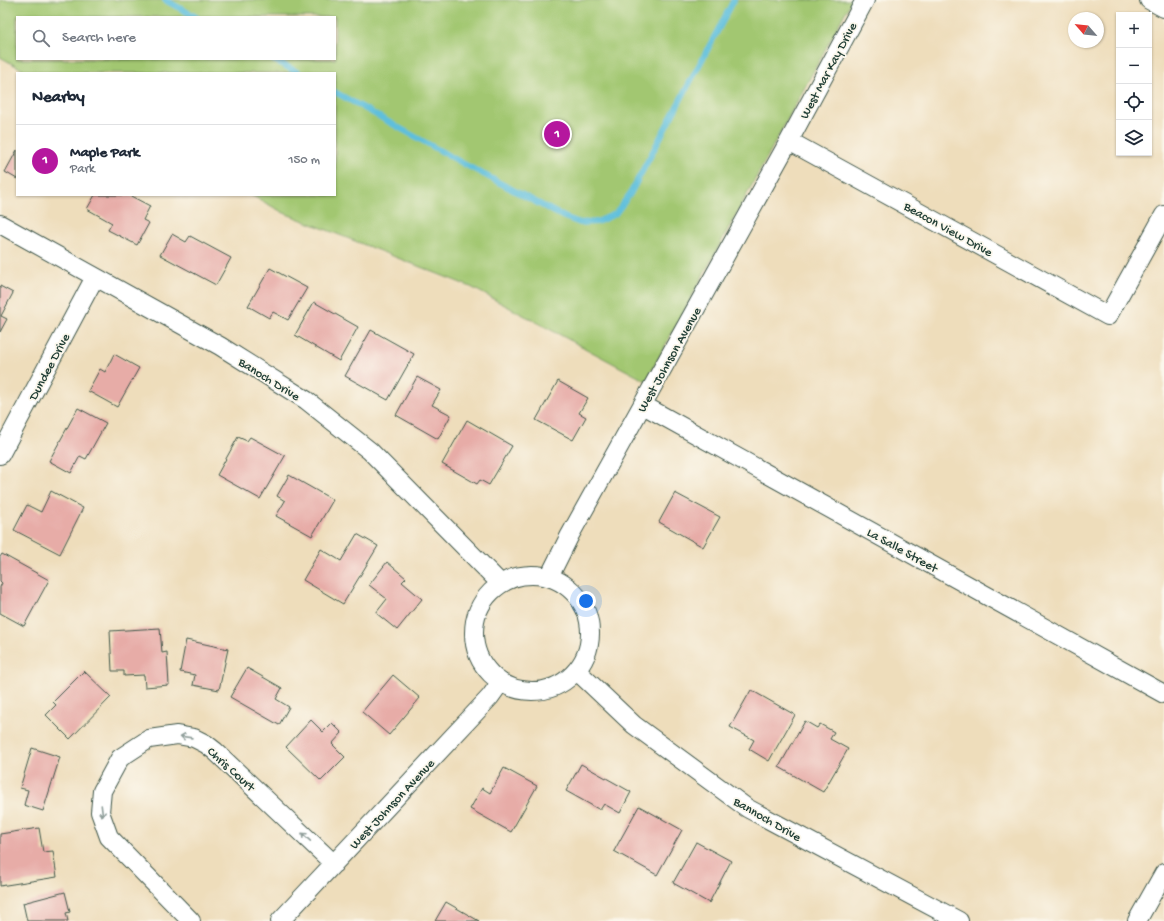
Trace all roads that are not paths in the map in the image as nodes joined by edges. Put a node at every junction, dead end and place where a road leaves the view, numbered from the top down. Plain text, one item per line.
1 (865, 0) edge
2 (1149, 0) edge
3 (1164, 8) edge
4 (789, 140) junction
5 (1164, 215) edge
6 (0, 224) edge
7 (95, 277) junction
8 (643, 405) junction
9 (0, 455) edge
10 (549, 577) junction
11 (501, 584) junction
12 (577, 671) junction
13 (500, 683) junction
14 (1164, 694) edge
15 (334, 864) junction
16 (1164, 873) edge
17 (287, 919) edge
18 (191, 921) edge
19 (959, 921) edge
20 (1137, 921) edge

1 - 4 street, West Mar Kay Drive
2 - 3 street
4 - 5 street, Beacon View Drive
4 - 8 street, West Johnson Avenue
6 - 7 street, Banoch Drive
7 - 9 street, Dundee Drive
7 - 11 street, Banoch Drive
8 - 10 street, West Johnson Avenue
8 - 14 street, La Salle Street
10 - 11 street
10 - 12 street
11 - 13 street
12 - 13 street
12 - 19 street, Bannoch Drive
13 - 15 street, West Johnson Avenue
15 - 17 street, West Johnson Avenue
15 -> 18 street, Chris Court
16 - 20 street

